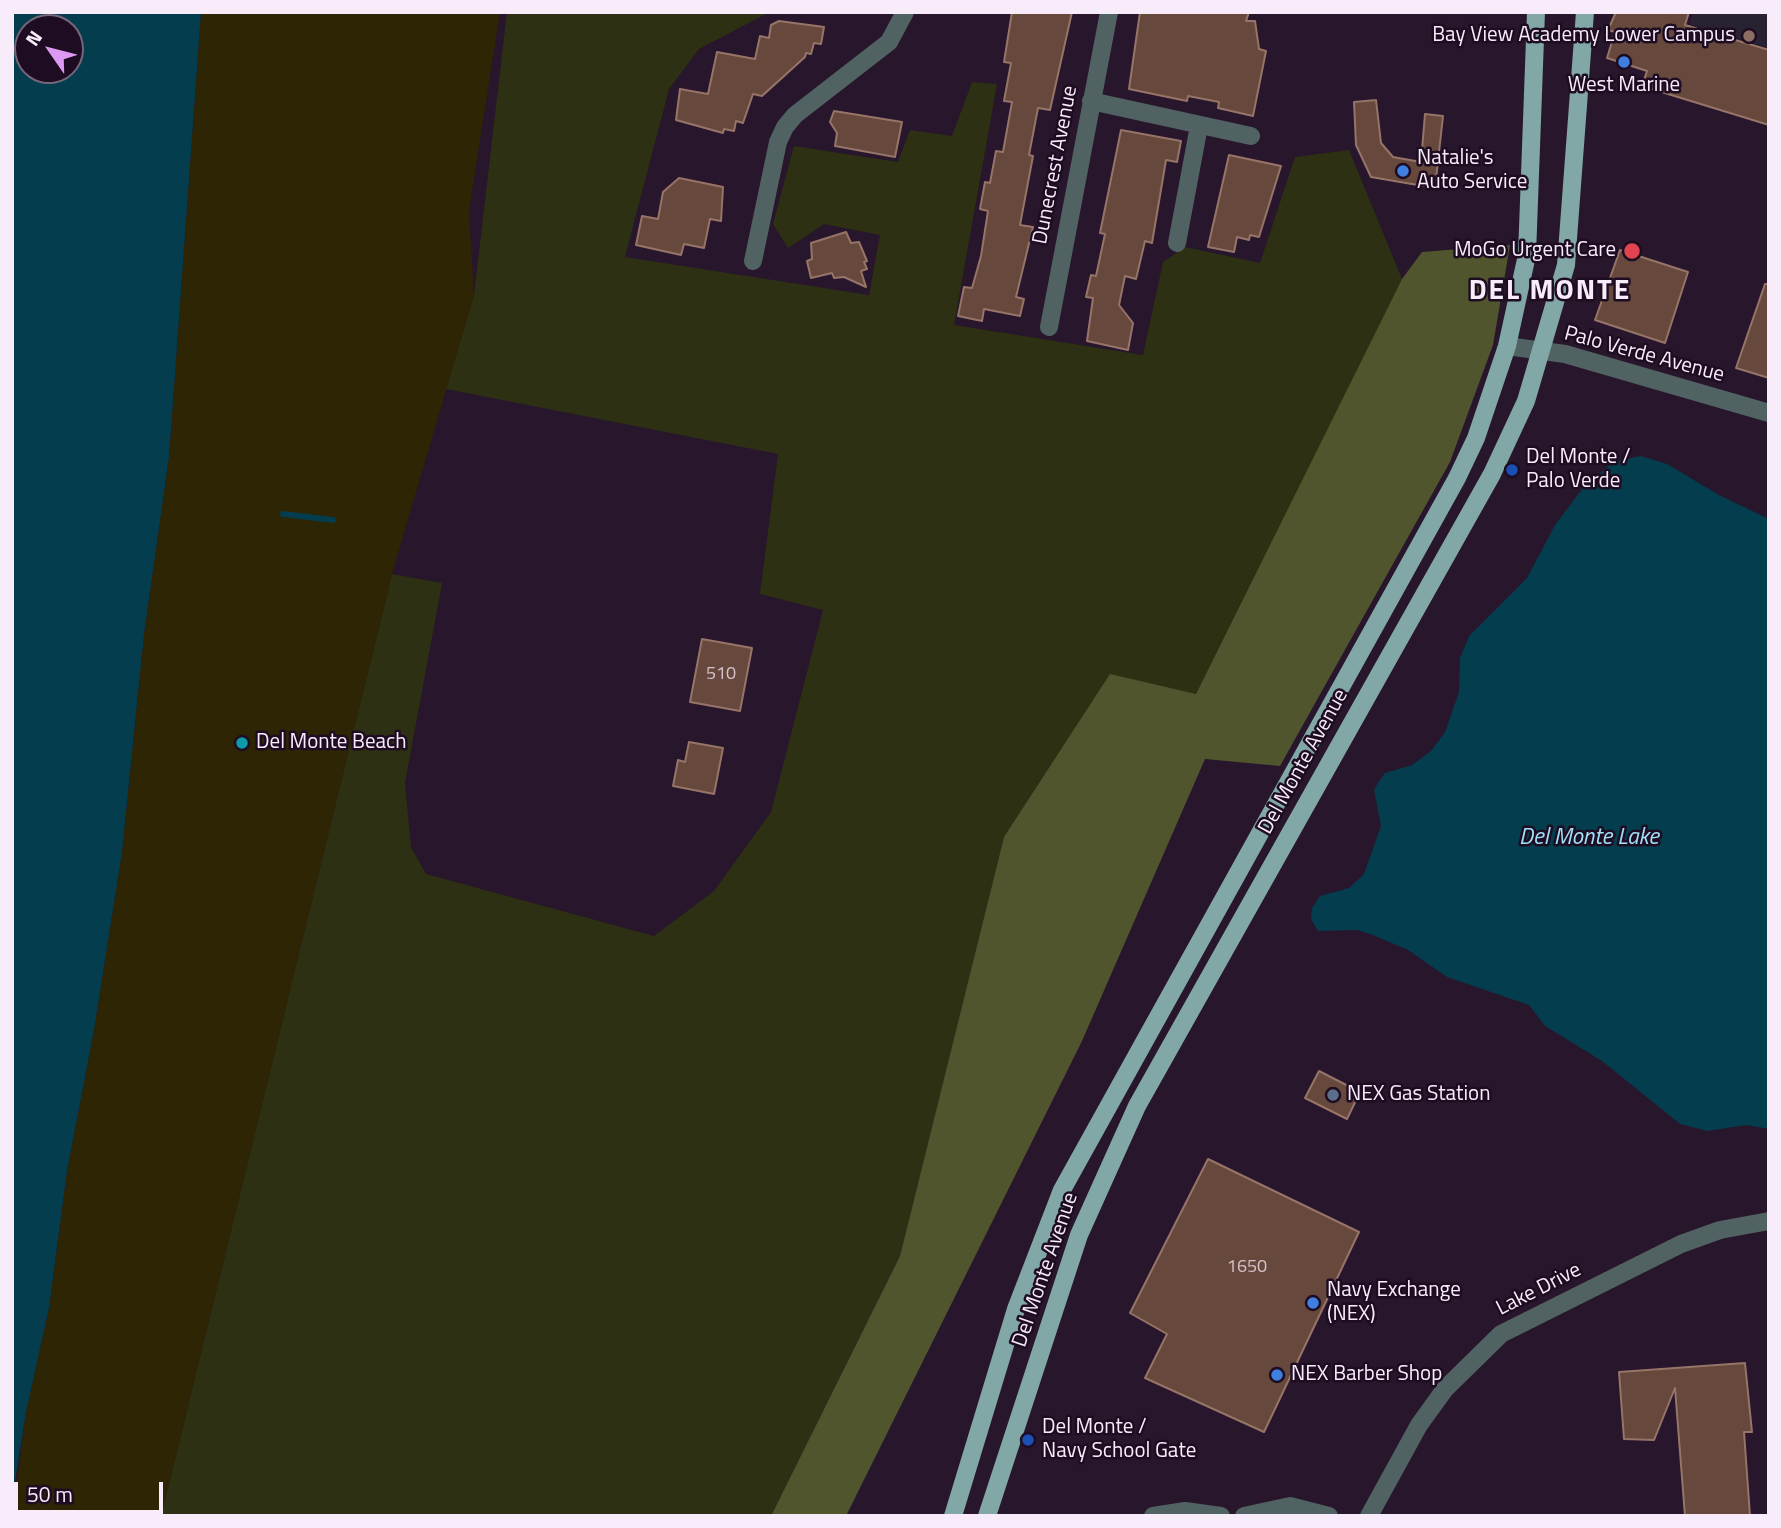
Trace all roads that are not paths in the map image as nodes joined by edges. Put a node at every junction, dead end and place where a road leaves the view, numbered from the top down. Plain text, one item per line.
1 (905, 12) edge
2 (1109, 12) edge
3 (1536, 12) edge
4 (1586, 12) edge
5 (1091, 101) junction
6 (1199, 126) junction
7 (1251, 136) dead end
8 (1177, 243) dead end
9 (753, 261) dead end
10 (1049, 327) dead end
11 (1507, 346) junction
12 (1542, 352) junction
13 (1769, 413) edge
14 (1769, 1221) edge
15 (953, 1516) edge
16 (987, 1516) edge
17 (1153, 1516) edge
18 (1221, 1516) edge
19 (1244, 1516) edge
20 (1329, 1516) edge
21 (1369, 1516) edge

1 - 9 street
2 - 5 street, Dunecrest Avenue
3 - 11 main road, Del Monte Avenue
4 - 12 main road, Del Monte Avenue
5 - 6 street
5 - 10 street, Dunecrest Avenue
6 - 7 street
6 - 8 street
11 - 12 street, Palo Verde Avenue
11 - 15 main road, Del Monte Avenue
12 - 13 street, Palo Verde Avenue
12 - 16 main road, Del Monte Avenue
14 - 21 street, Lake Drive
17 - 18 street
19 - 20 street

